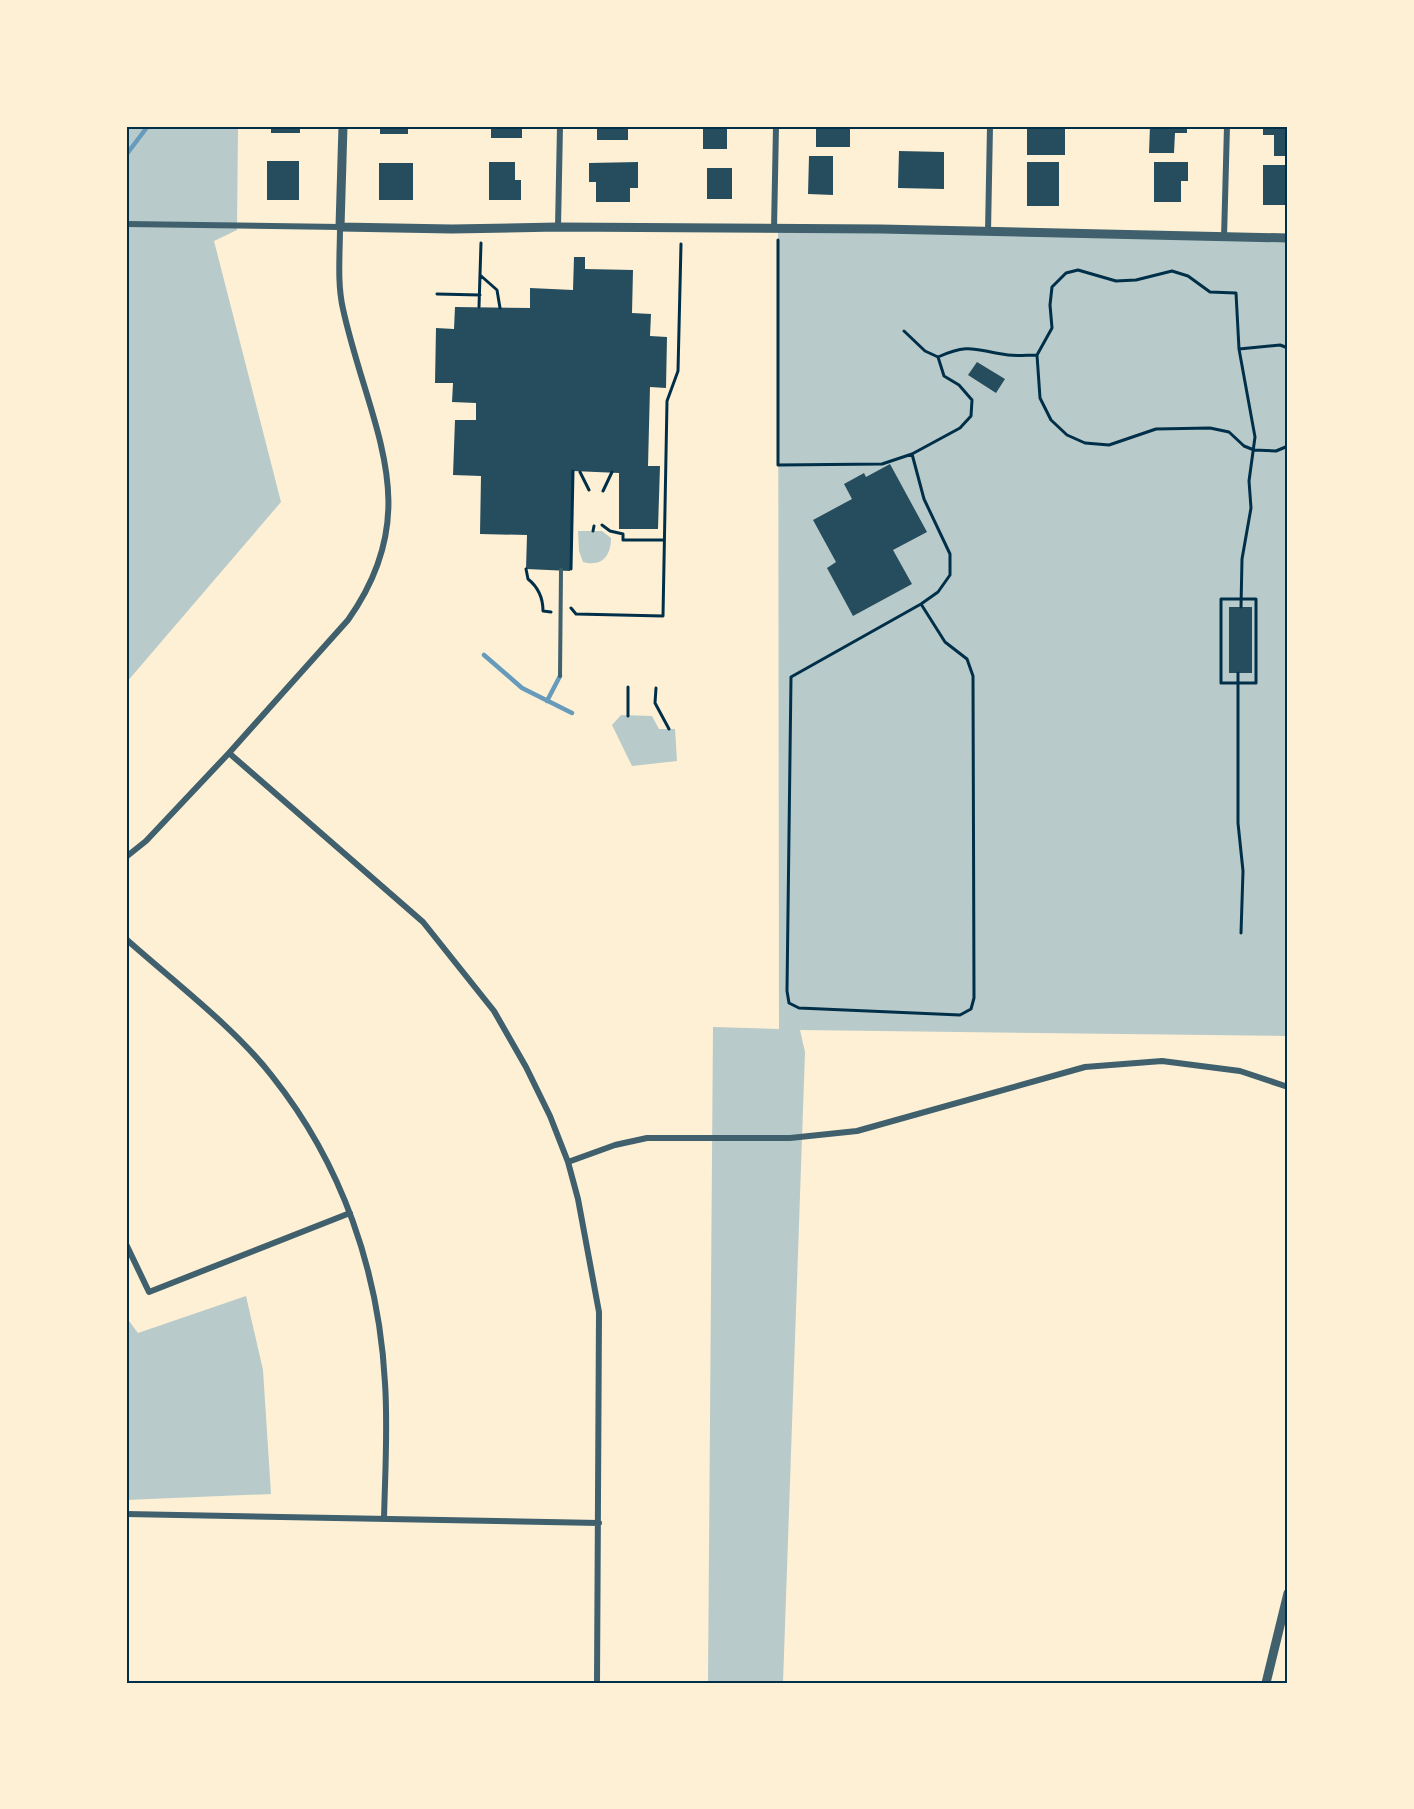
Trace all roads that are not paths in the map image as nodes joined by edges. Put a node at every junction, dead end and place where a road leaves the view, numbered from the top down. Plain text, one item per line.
1 (343, 126) edge
2 (560, 126) edge
3 (776, 126) edge
4 (990, 126) edge
5 (1227, 126) edge
6 (126, 224) edge
7 (340, 227) junction
8 (558, 227) junction
9 (776, 229) junction
10 (988, 232) junction
11 (1224, 238) junction
12 (1288, 238) edge
13 (561, 570) dead end
14 (560, 676) dead end
15 (229, 753) junction
16 (126, 858) edge
17 (126, 939) edge
18 (1288, 1087) edge
19 (568, 1162) junction
20 (350, 1213) junction
21 (126, 1244) edge
22 (126, 1514) edge
23 (384, 1519) junction
24 (599, 1523) junction
25 (1288, 1593) edge
26 (597, 1683) edge
27 (1266, 1683) edge

1 - 7 street
2 - 8 street
3 - 9 street
4 - 10 street
5 - 11 street
6 - 7 street
7 - 8 street
7 - 15 street
8 - 9 street
9 - 10 street
10 - 11 street
11 - 12 street
13 - 14 lane
15 - 16 street
15 - 19 street
17 - 20 street
18 - 19 street
19 - 24 street
20 - 21 street
20 - 23 street
22 - 23 street
23 - 24 street
24 - 26 street
25 - 27 street

